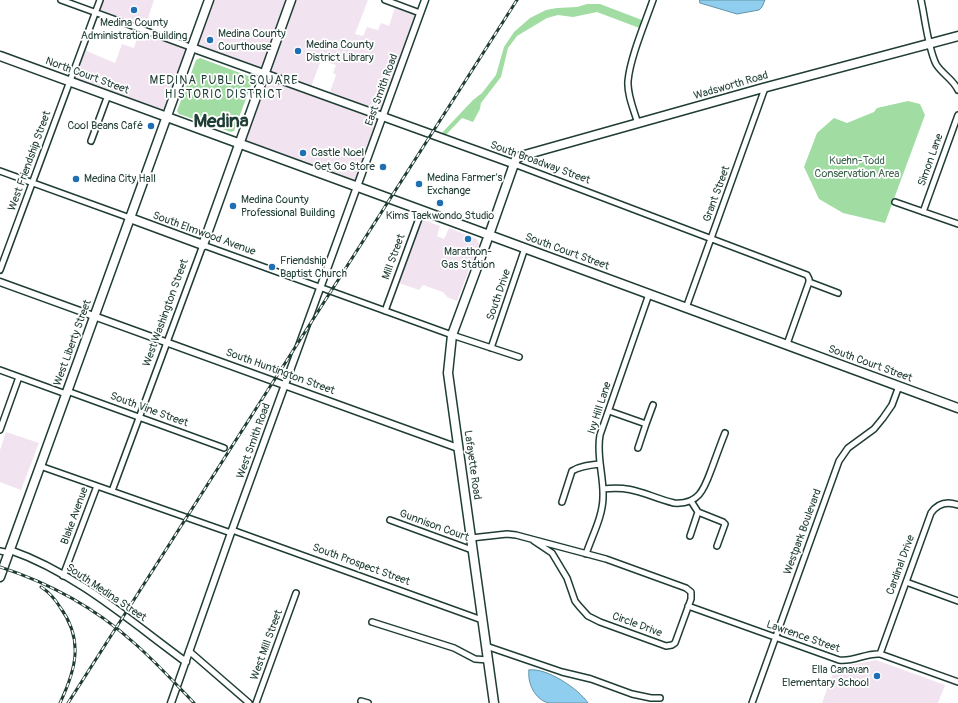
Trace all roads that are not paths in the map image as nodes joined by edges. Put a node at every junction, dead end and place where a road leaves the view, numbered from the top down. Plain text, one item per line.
1 (61, 0) edge
2 (100, 0) edge
3 (209, 0) edge
4 (292, 0) edge
5 (384, 0) edge
6 (425, 0) edge
7 (653, 0) edge
8 (921, 0) edge
9 (95, 12) junction
10 (420, 13) junction
11 (958, 36) edge
12 (930, 43) junction
13 (193, 48) junction
14 (0, 56) edge
15 (265, 74) junction
16 (70, 81) junction
17 (765, 88) junction
18 (958, 90) edge
19 (108, 95) junction
20 (958, 115) edge
21 (167, 117) junction
22 (382, 117) junction
23 (638, 124) junction
24 (91, 141) dead end
25 (240, 143) junction
26 (514, 164) junction
27 (0, 171) edge
28 (32, 183) junction
29 (357, 186) junction
30 (895, 202) dead end
31 (422, 210) junction
32 (923, 212) junction
33 (130, 218) junction
34 (958, 224) edge
35 (488, 235) junction
36 (711, 239) junction
37 (203, 244) junction
38 (525, 248) junction
39 (0, 270) edge
40 (0, 282) edge
41 (809, 282) junction
42 (320, 287) junction
43 (838, 293) dead end
44 (649, 294) junction
45 (686, 308) junction
46 (385, 311) junction
47 (94, 316) junction
48 (452, 335) junction
49 (167, 342) junction
50 (787, 344) junction
51 (491, 348) junction
52 (519, 357) dead end
53 (0, 370) edge
54 (19, 377) junction
55 (285, 384) junction
56 (899, 386) junction
57 (66, 393) junction
58 (653, 405) dead end
59 (958, 408) edge
60 (609, 411) junction
61 (139, 417) junction
62 (646, 424) junction
63 (0, 430) edge
64 (725, 432) dead end
65 (224, 448) dead end
66 (458, 448) junction
67 (638, 448) dead end
68 (600, 464) junction
69 (40, 466) junction
70 (96, 486) junction
71 (603, 489) junction
72 (112, 491) junction
73 (691, 501) junction
74 (562, 502) dead end
75 (958, 505) edge
76 (698, 512) junction
77 (390, 520) dead end
78 (232, 532) junction
79 (690, 536) dead end
80 (471, 538) junction
81 (534, 541) junction
82 (717, 546) dead end
83 (0, 550) edge
84 (472, 550) junction
85 (9, 552) junction
86 (586, 554) junction
87 (63, 576) junction
88 (0, 577) edge
89 (906, 582) junction
90 (296, 593) dead end
91 (958, 601) edge
92 (688, 606) junction
93 (482, 620) junction
94 (372, 622) dead end
95 (775, 638) junction
96 (486, 646) junction
97 (189, 651) junction
98 (880, 654) junction
99 (488, 660) junction
100 (186, 662) junction
101 (958, 682) edge
102 (660, 698) dead end
103 (361, 701) dead end
104 (171, 703) edge
105 (248, 703) edge
106 (256, 703) edge
107 (368, 703) edge
108 (494, 703) edge
109 (752, 703) edge

1 - 9 street
2 - 9 street, West Friendship Street
3 - 13 main road, West Liberty Street
4 - 15 main road, West Washington Street
5 - 10 street
6 - 10 street, East Smith Road
7 - 23 street
8 - 12 street
9 - 13 street
9 - 16 street, West Friendship Street
10 - 22 street, East Smith Road
11 - 12 main road, Wadsworth Road
12 - 17 main road, Wadsworth Road
12 - 18 street
13 - 15 main road, South Broadway Street
13 - 21 main road, West Liberty Street
14 - 16 main road, North Court Street
15 - 22 main road, South Broadway Street
15 - 25 main road, West Washington Street
16 - 19 main road, North Court Street
16 - 28 street, West Friendship Street
17 - 23 main road, Wadsworth Road
17 - 36 street, Grant Street
19 - 21 main road, North Court Street
19 - 24 street
20 - 32 street, Simon Lane
21 - 25 main road, South Court Street
21 - 33 main road, West Liberty Street
22 - 26 main road, South Broadway Street
22 - 29 street, East Smith Road
23 - 26 main road, Wadsworth Road
25 - 29 main road, South Court Street
25 - 37 main road, West Washington Street
26 - 35 main road, Lafayette Road
26 - 36 street, South Broadway Street
27 - 28 street
28 - 33 street
28 - 39 street, West Friendship Street
29 - 31 main road, South Court Street
29 - 42 street, West Smith Road
30 - 32 street
31 - 35 main road, South Court Street
31 - 46 street, Mill Street
32 - 34 street
33 - 37 main road, South Elmwood Avenue
33 - 47 main road, West Liberty Street
35 - 38 main road, South Court Street
35 - 48 main road, Lafayette Road
36 - 41 street, South Broadway Street
36 - 45 street, Grant Street
37 - 42 street, South Elmwood Avenue
37 - 49 street, West Washington Street
38 - 44 main road, South Court Street
38 - 51 street, South Drive
40 - 47 street, South Huntington Street
41 - 43 street
41 - 50 street
42 - 46 street, South Elmwood Avenue
42 - 55 street, West Smith Road
44 - 45 main road, South Court Street
44 - 60 street, Ivy Hill Lane
45 - 50 main road, South Court Street
46 - 48 street, South Elmwood Avenue
47 - 49 street, South Huntington Street
47 - 57 main road, West Liberty Street
48 - 51 street, South Elmwood Avenue
48 - 66 main road, Lafayette Road
49 - 55 street, South Huntington Street
49 - 61 street, West Washington Street
50 - 56 main road, South Court Street
51 - 52 street, South Elmwood Avenue
53 - 54 street, South Vine Street
54 - 57 street, South Vine Street
54 - 63 street
55 - 66 street, South Huntington Street
55 - 78 street, West Smith Road
56 - 59 main road, South Court Street
56 - 95 street, Westpark Boulevard
57 - 61 street, South Vine Street
57 - 69 main road, West Liberty Street
58 - 62 street
60 - 62 street
60 - 68 street, Ivy Hill Lane
61 - 65 street, South Vine Street
61 - 72 street, West Washington Street
62 - 67 street
64 - 73 street
66 - 80 main road, Lafayette Road
68 - 71 street, Ivy Hill Lane
68 - 74 street
69 - 70 street, South Prospect Street
69 - 85 main road, West Liberty Street
70 - 72 street, South Prospect Street
70 - 87 street, Blake Avenue
71 - 73 street
71 - 86 street, Ivy Hill Lane
72 - 78 street, South Prospect Street
73 - 76 street
75 - 89 street, Cardinal Drive
76 - 79 street
76 - 82 street
77 - 84 street, Gunnison Court
78 - 93 street, South Prospect Street
78 - 97 street, West Smith Road
80 - 81 street, Circle Drive
80 - 84 main road, Lafayette Road
81 - 86 street, Circle Drive
81 - 92 street, Circle Drive
83 - 85 street
84 - 93 main road, Lafayette Road
85 - 87 street, South Medina Street
85 - 88 main road, West Liberty Street
86 - 92 street, Circle Drive
87 - 100 street, South Medina Street
89 - 91 street
89 - 98 street, Cardinal Drive
90 - 106 street, West Mill Street
92 - 95 street, Lawrence Street
93 - 96 main road, Lafayette Road
94 - 99 street
95 - 98 street, Lawrence Street
95 - 109 street, Westpark Boulevard
96 - 99 main road, Lafayette Road
96 - 102 street
97 - 100 street, West Smith Road
97 - 105 street
98 - 101 street, Lawrence Street
99 - 108 main road, Lafayette Road
100 - 104 street, West Smith Road
103 - 107 street

